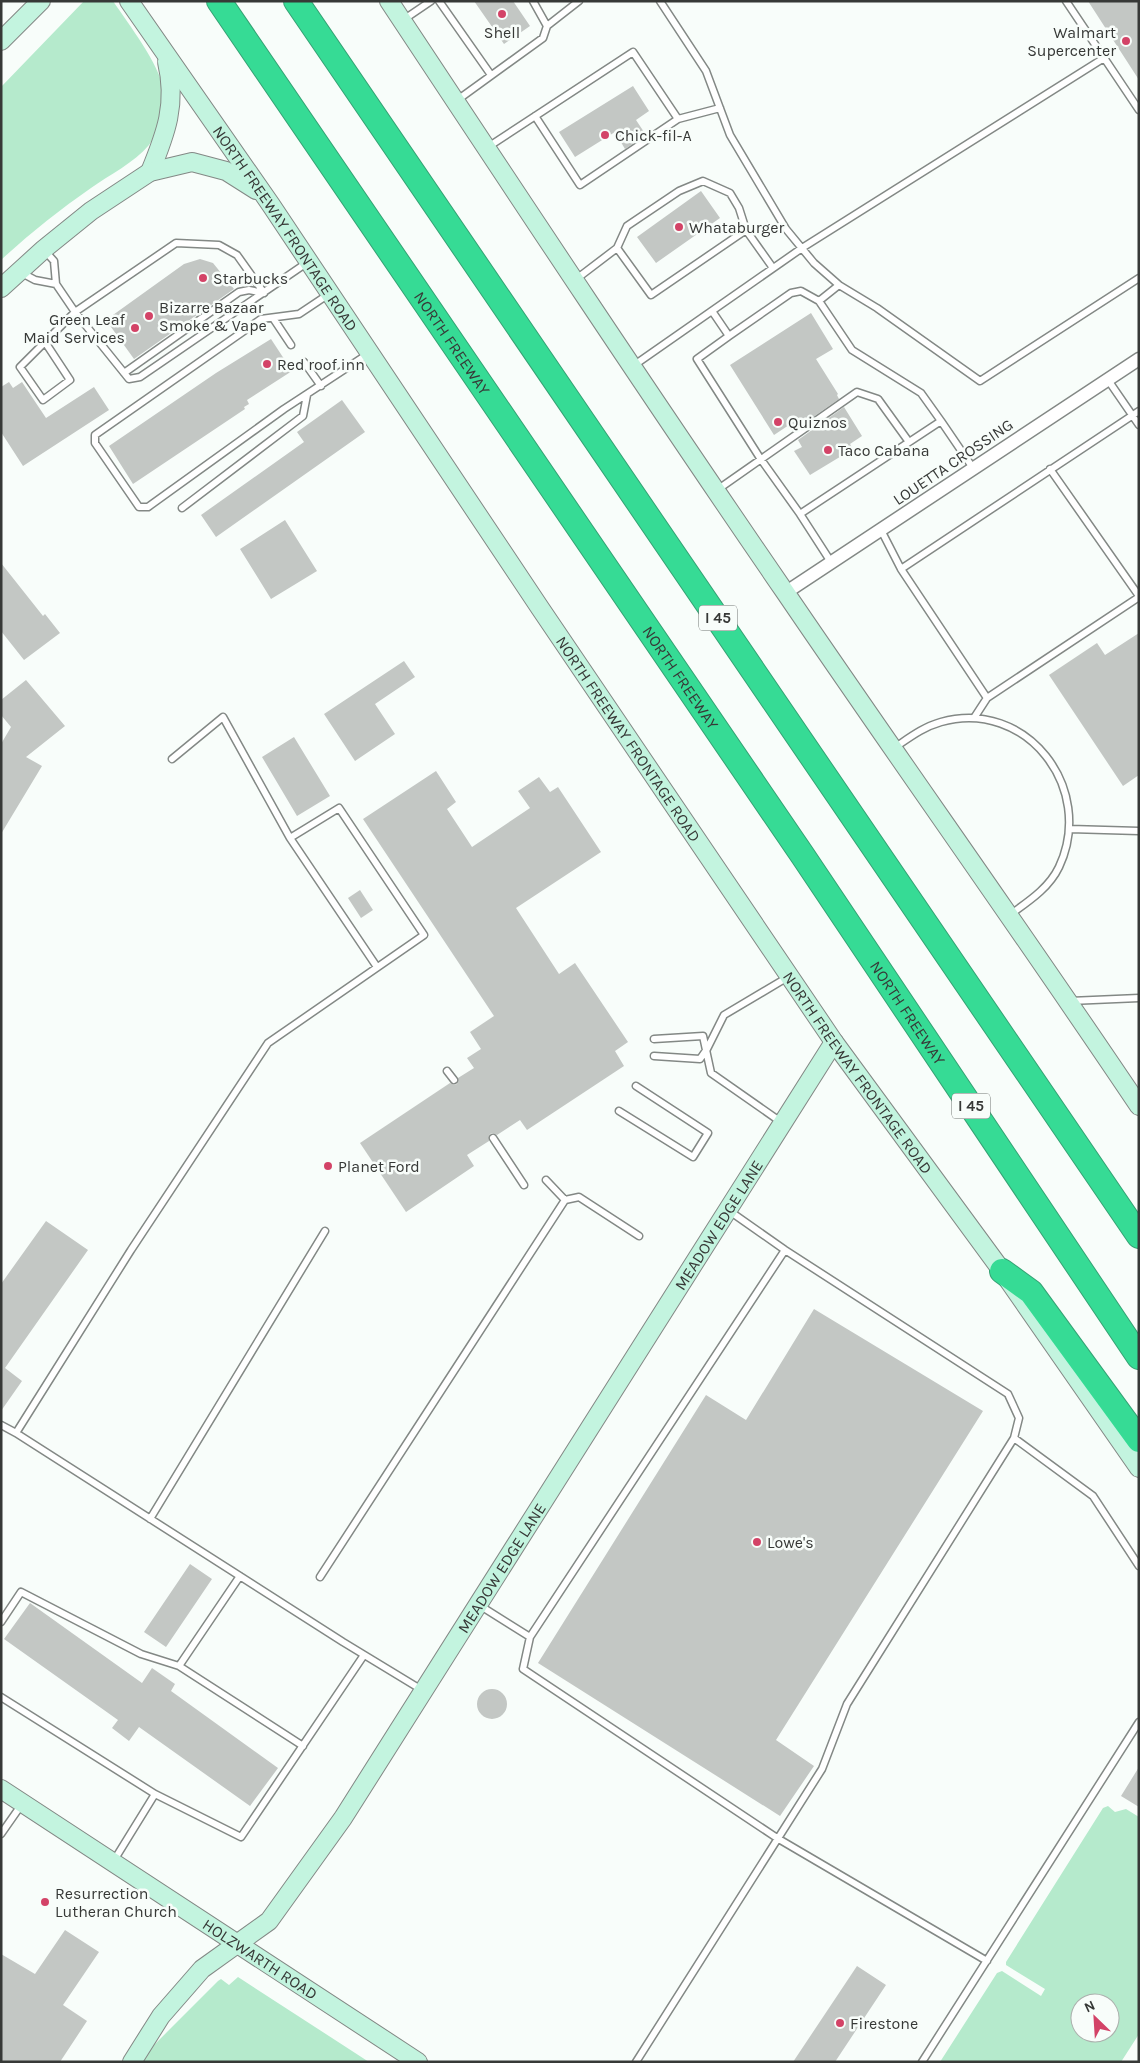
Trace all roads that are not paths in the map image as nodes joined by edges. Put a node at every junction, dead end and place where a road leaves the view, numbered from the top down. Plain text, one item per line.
1 (41, 1) edge
2 (130, 1) edge
3 (219, 1) edge
4 (296, 1) edge
5 (389, 1) edge
6 (431, 1) edge
7 (439, 1) edge
8 (533, 1) edge
9 (579, 1) edge
10 (660, 1) edge
11 (1066, 1) edge
12 (402, 21) junction
13 (547, 26) junction
14 (6, 36) edge
15 (166, 53) junction
16 (1104, 58) junction
17 (491, 75) junction
18 (455, 102) junction
19 (720, 108) junction
20 (1139, 110) edge
21 (535, 116) junction
22 (678, 119) junction
23 (485, 148) junction
24 (150, 172) junction
25 (263, 194) junction
26 (746, 230) junction
27 (617, 248) junction
28 (802, 248) junction
29 (44, 249) junction
30 (308, 262) junction
31 (774, 268) junction
32 (19, 272) junction
33 (1139, 278) edge
34 (574, 280) junction
35 (56, 284) junction
36 (839, 285) junction
37 (1, 288) edge
38 (264, 293) junction
39 (329, 294) junction
40 (819, 301) junction
41 (712, 311) junction
42 (75, 312) junction
43 (272, 318) junction
44 (729, 336) junction
45 (45, 342) junction
46 (291, 345) dead end
47 (369, 353) junction
48 (1139, 359) edge
49 (304, 362) dead end
50 (632, 366) junction
51 (124, 373) junction
52 (1108, 380) junction
53 (321, 386) junction
54 (307, 395) junction
55 (1139, 411) edge
56 (1132, 415) junction
57 (941, 421) junction
58 (1139, 425) edge
59 (909, 442) junction
60 (760, 458) junction
61 (973, 468) junction
62 (1050, 469) junction
63 (716, 491) junction
64 (182, 508) dead end
65 (800, 514) junction
66 (881, 530) junction
67 (831, 562) junction
68 (901, 569) junction
69 (785, 593) junction
70 (1139, 597) edge
71 (987, 698) junction
72 (974, 718) junction
73 (893, 748) junction
74 (172, 759) dead end
75 (1070, 829) junction
76 (1139, 831) edge
77 (290, 838) junction
78 (1009, 915) junction
79 (376, 967) junction
80 (789, 976) junction
81 (1139, 998) edge
82 (1069, 1002) junction
83 (654, 1039) dead end
84 (834, 1042) junction
85 (707, 1049) junction
86 (654, 1056) dead end
87 (447, 1071) dead end
88 (454, 1080) dead end
89 (636, 1086) dead end
90 (1139, 1106) edge
91 (619, 1110) dead end
92 (782, 1122) junction
93 (493, 1138) dead end
94 (546, 1180) dead end
95 (524, 1185) dead end
96 (565, 1200) junction
97 (727, 1210) junction
98 (325, 1231) dead end
99 (639, 1236) dead end
100 (1139, 1236) edge
101 (785, 1250) junction
102 (1002, 1271) junction
103 (1139, 1356) edge
104 (1, 1425) edge
105 (16, 1433) junction
106 (1014, 1438) junction
107 (1139, 1440) edge
108 (1139, 1468) edge
109 (150, 1518) junction
110 (1139, 1566) edge
111 (240, 1576) junction
112 (320, 1577) dead end
113 (478, 1604) junction
114 (1, 1622) edge
115 (530, 1638) junction
116 (364, 1655) junction
117 (179, 1666) junction
118 (424, 1691) junction
119 (1, 1697) edge
120 (1139, 1722) edge
121 (303, 1746) junction
122 (1, 1790) edge
123 (155, 1794) junction
124 (22, 1803) junction
125 (1, 1834) edge
126 (777, 1838) junction
127 (113, 1863) junction
128 (236, 1944) junction
129 (986, 1961) junction
130 (132, 2062) edge
131 (418, 2062) edge
132 (636, 2062) edge
133 (922, 2062) edge

1 - 14 main road
2 - 15 main road, NORTH FREEWAY FRONTAGE ROAD
3 - 103 highway, NORTH FREEWAY / I 45
4 - 100 highway, I 45
5 - 12 main road
6 - 12 lane
7 - 17 lane
8 - 13 lane
9 - 13 lane
10 - 19 lane
11 - 16 lane
12 - 18 main road
13 - 17 lane
15 - 24 main road
15 - 25 main road, NORTH FREEWAY FRONTAGE ROAD
16 - 20 lane
16 - 28 lane
17 - 18 lane
18 - 23 main road
19 - 22 lane
19 - 28 lane
21 - 22 lane
21 - 22 lane
21 - 23 lane
23 - 34 main road
24 - 25 main road
24 - 29 main road
25 - 30 main road, NORTH FREEWAY FRONTAGE ROAD
26 - 27 lane
26 - 27 lane
26 - 31 lane
27 - 34 lane
28 - 31 lane
28 - 36 lane
29 - 32 main road
29 - 35 lane
30 - 38 lane
30 - 39 main road, NORTH FREEWAY FRONTAGE ROAD
31 - 41 lane
32 - 35 lane
32 - 37 main road
33 - 36 lane
34 - 50 main road
35 - 42 lane
36 - 40 lane
38 - 42 lane
38 - 51 lane
38 - 51 lane
39 - 43 lane
39 - 47 main road, NORTH FREEWAY FRONTAGE ROAD
40 - 44 lane
40 - 57 lane
41 - 44 lane
41 - 50 lane
42 - 45 lane
42 - 51 lane
43 - 46 lane
43 - 54 lane
44 - 60 lane
45 - 45 lane
47 - 53 lane
47 - 80 main road, NORTH FREEWAY FRONTAGE ROAD
48 - 52 street, LOUETTA CROSSING
49 - 53 lane
50 - 63 main road
52 - 56 lane
52 - 61 street, LOUETTA CROSSING
53 - 54 lane
54 - 64 lane
55 - 56 lane
56 - 58 lane
56 - 62 lane
57 - 59 lane
57 - 61 lane
59 - 60 lane
59 - 65 lane
60 - 63 lane
60 - 65 lane
61 - 66 street, LOUETTA CROSSING
62 - 68 lane
62 - 70 lane
63 - 69 main road
65 - 67 lane
66 - 67 street, LOUETTA CROSSING
66 - 68 lane
67 - 69 street, LOUETTA CROSSING
68 - 71 lane
69 - 73 main road
70 - 71 lane
71 - 72 lane
72 - 73 lane
72 - 75 lane
73 - 78 main road
74 - 77 lane
75 - 76 lane
75 - 78 lane
77 - 79 lane
77 - 79 lane
78 - 82 main road
79 - 105 lane
80 - 84 main road, NORTH FREEWAY FRONTAGE ROAD
80 - 85 lane
81 - 82 lane
82 - 90 main road
83 - 85 lane
84 - 92 main road, MEADOW EDGE LANE
84 - 102 main road, NORTH FREEWAY FRONTAGE ROAD
85 - 86 lane
85 - 92 lane
87 - 88 lane
89 - 91 lane
92 - 97 main road, MEADOW EDGE LANE
93 - 95 lane
94 - 96 lane
96 - 99 lane
96 - 112 lane
97 - 101 lane
97 - 113 main road, MEADOW EDGE LANE
98 - 109 lane
101 - 106 lane
101 - 115 lane
102 - 107 highway
102 - 108 main road, NORTH FREEWAY FRONTAGE ROAD
104 - 105 lane
105 - 109 lane
106 - 110 lane
106 - 126 lane
109 - 111 lane
111 - 116 lane
111 - 117 lane
113 - 115 lane
113 - 118 main road, MEADOW EDGE LANE
114 - 117 lane
115 - 126 lane
116 - 118 lane
116 - 121 lane
117 - 121 lane
118 - 128 main road, MEADOW EDGE LANE
119 - 123 lane
120 - 129 lane
121 - 123 lane
122 - 124 main road, HOLZWARTH ROAD
123 - 127 lane
124 - 125 lane
124 - 127 main road, HOLZWARTH ROAD
126 - 129 lane
126 - 132 lane
127 - 128 main road, HOLZWARTH ROAD
128 - 130 main road, MEADOW EDGE LANE
128 - 131 main road, HOLZWARTH ROAD
129 - 133 lane

